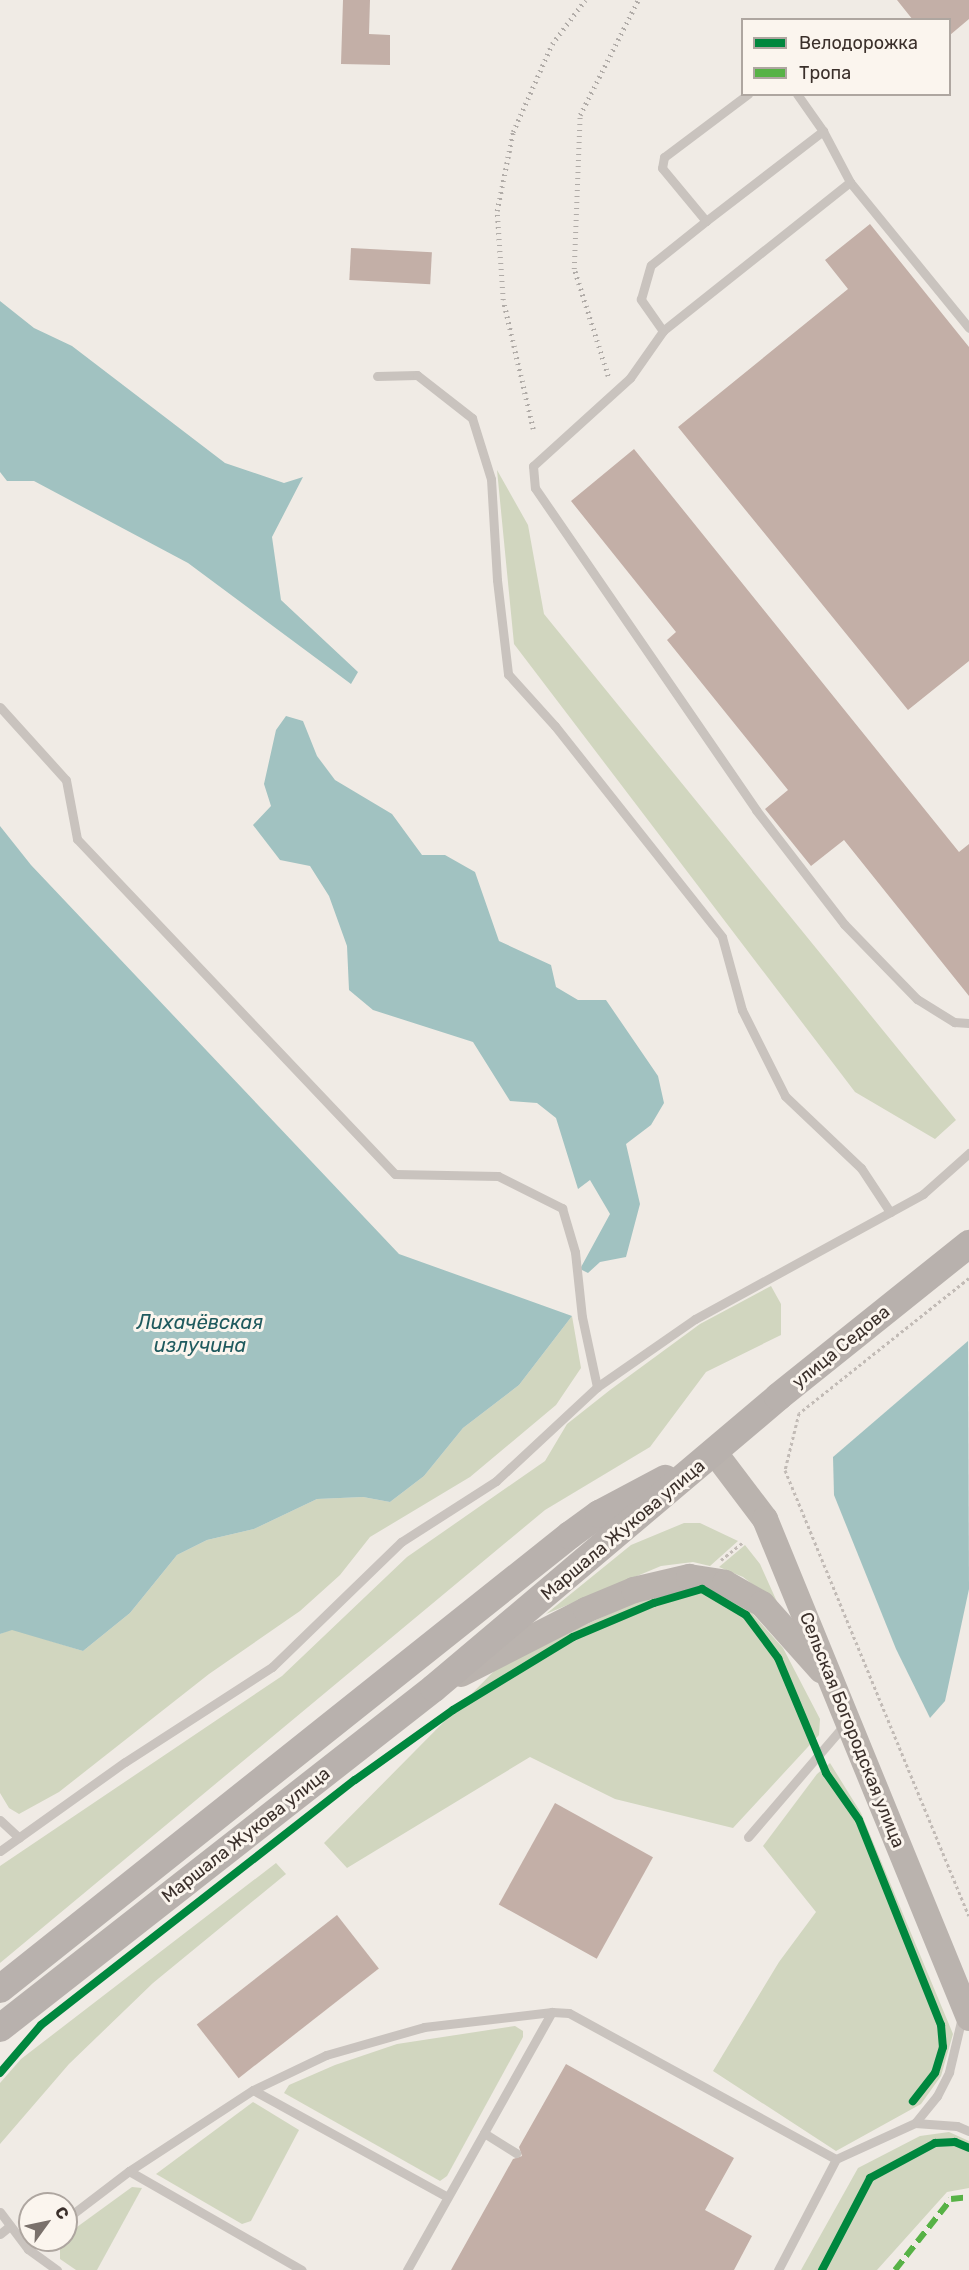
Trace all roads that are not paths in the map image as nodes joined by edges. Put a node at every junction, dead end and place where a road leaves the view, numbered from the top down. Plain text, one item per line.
1 (745, 96) edge
2 (798, 96) edge
3 (823, 130) junction
4 (850, 183) junction
5 (705, 221) junction
6 (969, 328) edge
7 (663, 331) junction
8 (377, 376) dead end
9 (0, 707) edge
10 (969, 1023) edge
11 (969, 1153) edge
12 (890, 1212) junction
13 (969, 1244) edge
14 (597, 1387) junction
15 (715, 1453) junction
16 (836, 1686) junction
17 (434, 1688) junction
18 (849, 1719) junction
19 (0, 1820) edge
20 (748, 1837) dead end
21 (19, 1838) junction
22 (0, 1851) edge
23 (0, 1989) edge
24 (967, 2011) edge
25 (552, 2012) junction
26 (0, 2028) edge
27 (253, 2091) junction
28 (915, 2123) junction
29 (969, 2131) edge
30 (484, 2133) junction
31 (516, 2153) dead end
32 (836, 2159) junction
33 (129, 2170) junction
34 (448, 2197) junction
35 (78, 2210) edge
36 (0, 2212) edge
37 (10, 2226) junction
38 (0, 2234) edge
39 (18, 2236) edge
40 (32, 2252) edge
41 (57, 2270) edge
42 (302, 2270) edge
43 (407, 2270) edge
44 (778, 2270) edge

1 - 5 lane
2 - 3 lane
3 - 4 lane
3 - 5 lane
4 - 6 lane
4 - 7 lane
5 - 7 lane
7 - 10 lane
8 - 12 lane
9 - 14 lane
11 - 12 lane
12 - 14 lane
13 - 15 main road, улица Седова
14 - 21 lane
15 - 16 main road, Сельская Богородская улица
15 - 17 main road, Маршала Жукова улица
15 - 23 main road, Маршала Жукова улица
16 - 17 main road
16 - 18 main road, Сельская Богородская улица
17 - 26 main road, Маршала Жукова улица
18 - 20 lane
18 - 24 main road, Сельская Богородская улица
19 - 21 lane
21 - 22 lane
24 - 28 lane
25 - 27 lane
25 - 30 lane
25 - 32 lane
27 - 33 lane
27 - 34 lane
28 - 29 lane
28 - 32 lane
30 - 31 lane
30 - 34 lane
32 - 44 lane
33 - 35 lane
33 - 42 lane
34 - 43 lane
36 - 37 lane
37 - 38 lane
37 - 39 lane
40 - 41 lane

